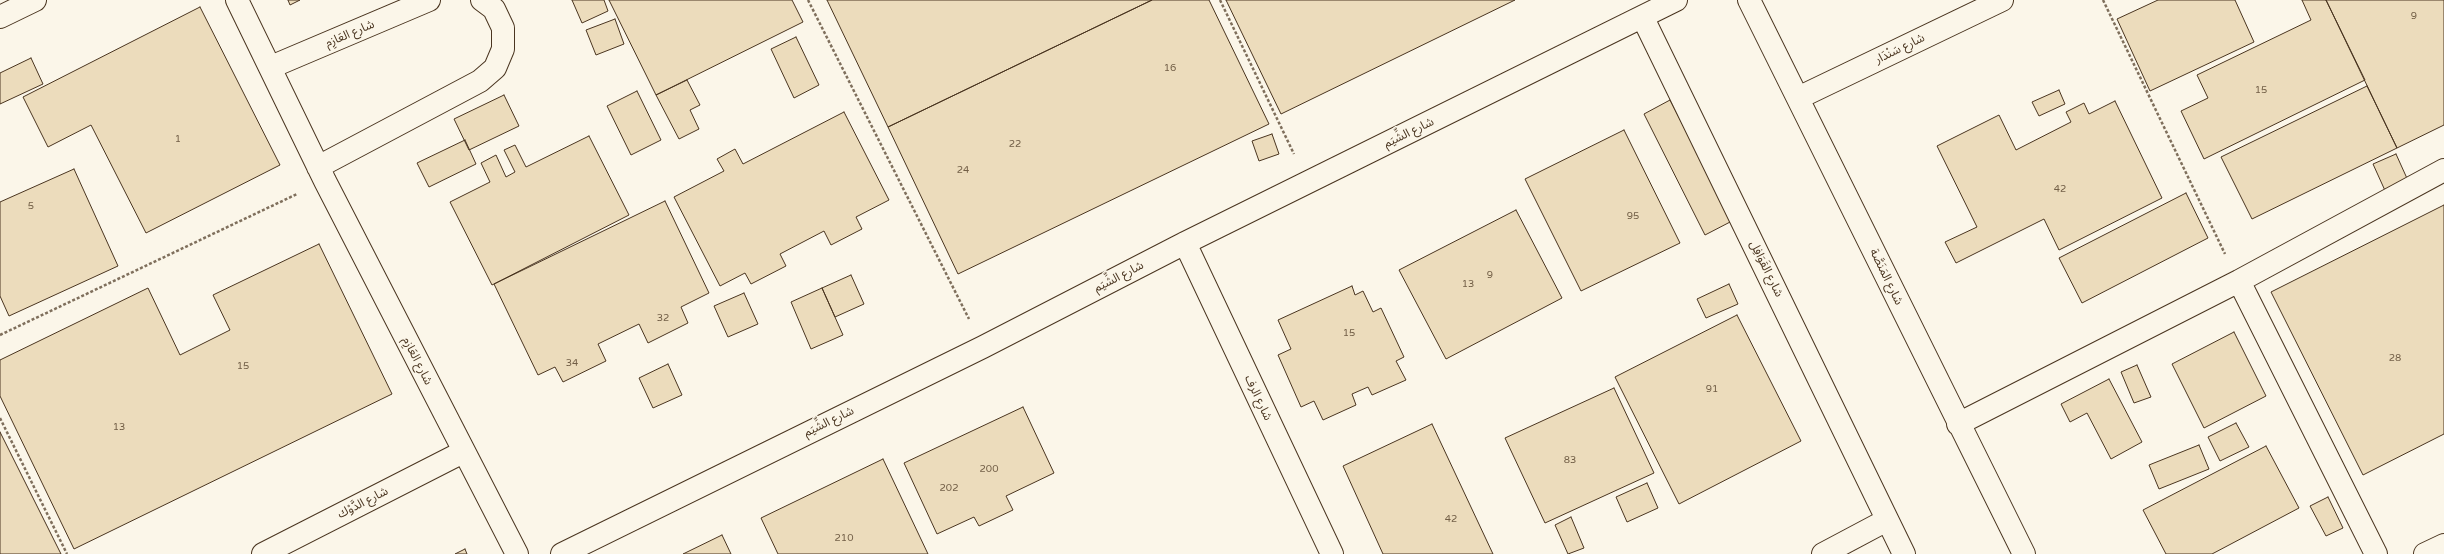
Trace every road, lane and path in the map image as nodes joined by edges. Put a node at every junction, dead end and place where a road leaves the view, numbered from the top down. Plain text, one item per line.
1 (35, 0) edge
2 (237, 0) edge
3 (429, 0) edge
4 (482, 0) edge
5 (808, 0) edge
6 (1220, 0) edge
7 (1676, 0) edge
8 (1749, 0) edge
9 (2002, 0) edge
10 (2103, 0) edge
11 (0, 17) edge
12 (1643, 18) junction
13 (271, 67) junction
14 (1798, 98) junction
15 (2444, 170) edge
16 (321, 174) junction
17 (1309, 183) junction
18 (1184, 243) junction
19 (2239, 282) junction
20 (0, 335) edge
21 (983, 347) junction
22 (0, 418) edge
23 (1958, 424) junction
24 (463, 452) junction
25 (1887, 520) junction
26 (2444, 545) edge
27 (67, 554) edge
28 (263, 554) edge
29 (517, 554) edge
30 (562, 554) edge
31 (1332, 554) edge
32 (1823, 554) edge
33 (1904, 554) edge
34 (2024, 554) edge
35 (2376, 554) edge
36 (2425, 554) edge

1 - 11 street
2 - 13 street, شارع العَازِم
3 - 13 street, شارع العَازِم
4 - 16 street
5 - 21 path
6 - 17 path
7 - 12 street, شارع الشِّيَم
8 - 14 street, شارع المَنَصَّة
9 - 14 street, شارع سَنْدَار
10 - 19 path
12 - 17 street, شارع الشِّيَم
12 - 25 street, شارع القَوَافِل
13 - 16 street, شارع العَازِم
14 - 23 street, شارع المَنَصَّة
15 - 19 street
16 - 20 path
16 - 24 street, شارع العَازِم
17 - 18 street, شارع الشِّيَم
18 - 21 street, شارع الشِّيَم
18 - 31 street, شارع الرف
19 - 23 street
19 - 35 street
21 - 30 street, شارع الشِّيَم
22 - 27 path
23 - 34 street, شارع المَنَصَّة
24 - 28 street, شارع الدَّوْك
24 - 29 street, شارع العَازِم
25 - 32 street
25 - 33 street, شارع القَوَافِل
26 - 36 street

